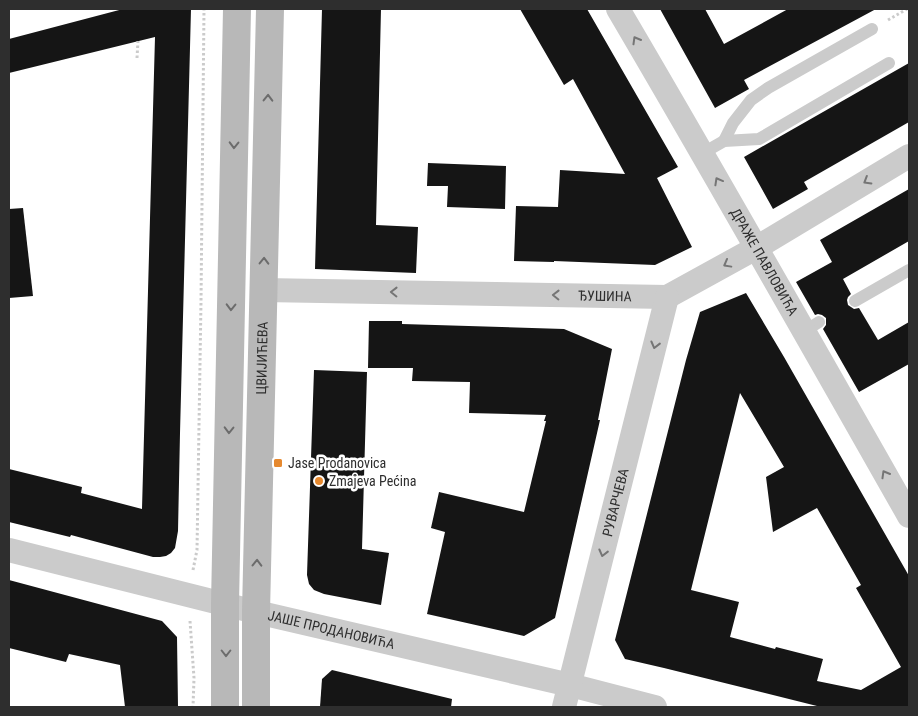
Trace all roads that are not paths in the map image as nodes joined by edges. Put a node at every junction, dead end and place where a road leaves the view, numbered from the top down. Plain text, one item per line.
1 (237, 9) edge
2 (270, 9) edge
3 (618, 9) edge
4 (872, 29) dead end
5 (890, 63) dead end
6 (724, 141) junction
7 (703, 153) junction
8 (909, 156) edge
9 (756, 248) junction
10 (909, 270) edge
11 (264, 290) junction
12 (667, 297) junction
13 (855, 301) dead end
14 (909, 516) edge
15 (9, 550) edge
16 (225, 604) junction
17 (256, 612) junction
18 (567, 696) edge
19 (225, 707) edge
20 (256, 707) edge
21 (655, 707) edge

1 -> 16 main road
11 -> 2 main road, ЦВИЈИЋЕВА
7 -> 3 street, ДРАЖЕ ПАВЛОВИЋА
4 - 6 lane
5 - 6 lane
6 - 7 lane
9 -> 7 street, ДРАЖЕ ПАВЛОВИЋА
8 -> 9 street, ЂУШИНА
9 -> 12 street, ЂУШИНА
14 -> 9 street, ДРАЖЕ ПАВЛОВИЋА
10 - 13 lane
12 -> 11 street, ЂУШИНА
17 -> 11 main road, ЦВИЈИЋЕВА
12 -> 18 street, РУВАРЧЕВА
15 - 16 street, ЈАШЕ ПРОДАНОВИЋА
16 - 17 street, ЈАШЕ ПРОДАНОВИЋА
16 -> 19 main road
17 - 18 street, ЈАШЕ ПРОДАНОВИЋА
17 - 20 main road, ЦВИЈИЋЕВА
18 - 21 street, ЈАШЕ ПРОДАНОВИЋА

